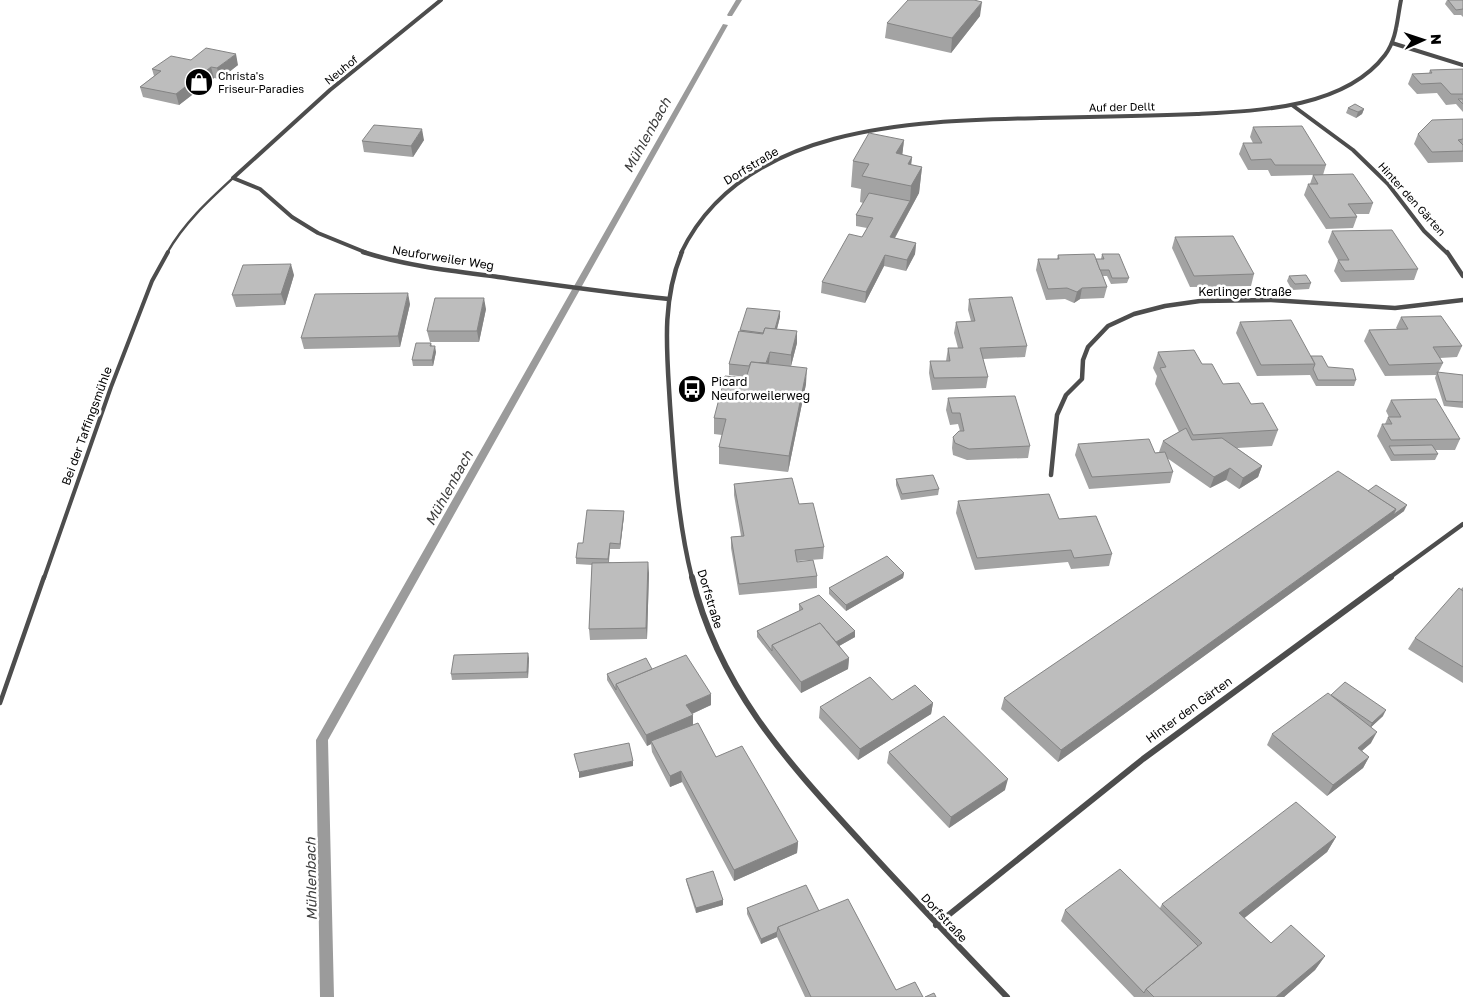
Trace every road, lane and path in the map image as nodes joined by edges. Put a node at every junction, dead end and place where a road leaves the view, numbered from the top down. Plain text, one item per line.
1 (441, 0) edge
2 (1401, 0) edge
3 (1392, 43) junction
4 (1463, 65) edge
5 (1292, 105) junction
6 (790, 154) joint
7 (233, 178) junction
8 (1463, 276) edge
9 (669, 298) junction
10 (1463, 300) edge
11 (1051, 474) dead end
12 (1463, 524) edge
13 (1456, 529) junction
14 (1463, 533) edge
15 (0, 703) edge
16 (936, 925) junction
17 (1007, 997) edge

1 - 7 street, Neuhof
2 - 3 street, Auf der Dellt
3 - 4 street
3 - 5 street, Auf der Dellt
5 - 6 street, Auf der Dellt
5 - 8 street, Hinter den Gärten
6 - 9 street, Dorfstraße
7 - 9 street, Neuforweiler Weg
7 - 15 lane, Bei der Taffingsmühle
9 - 16 street, Dorfstraße
10 - 11 street, Kerlinger Straße
12 - 13 street, Hinter den Gärten
13 - 14 street
13 - 16 street, Hinter den Gärten
16 - 17 street, Dorfstraße

